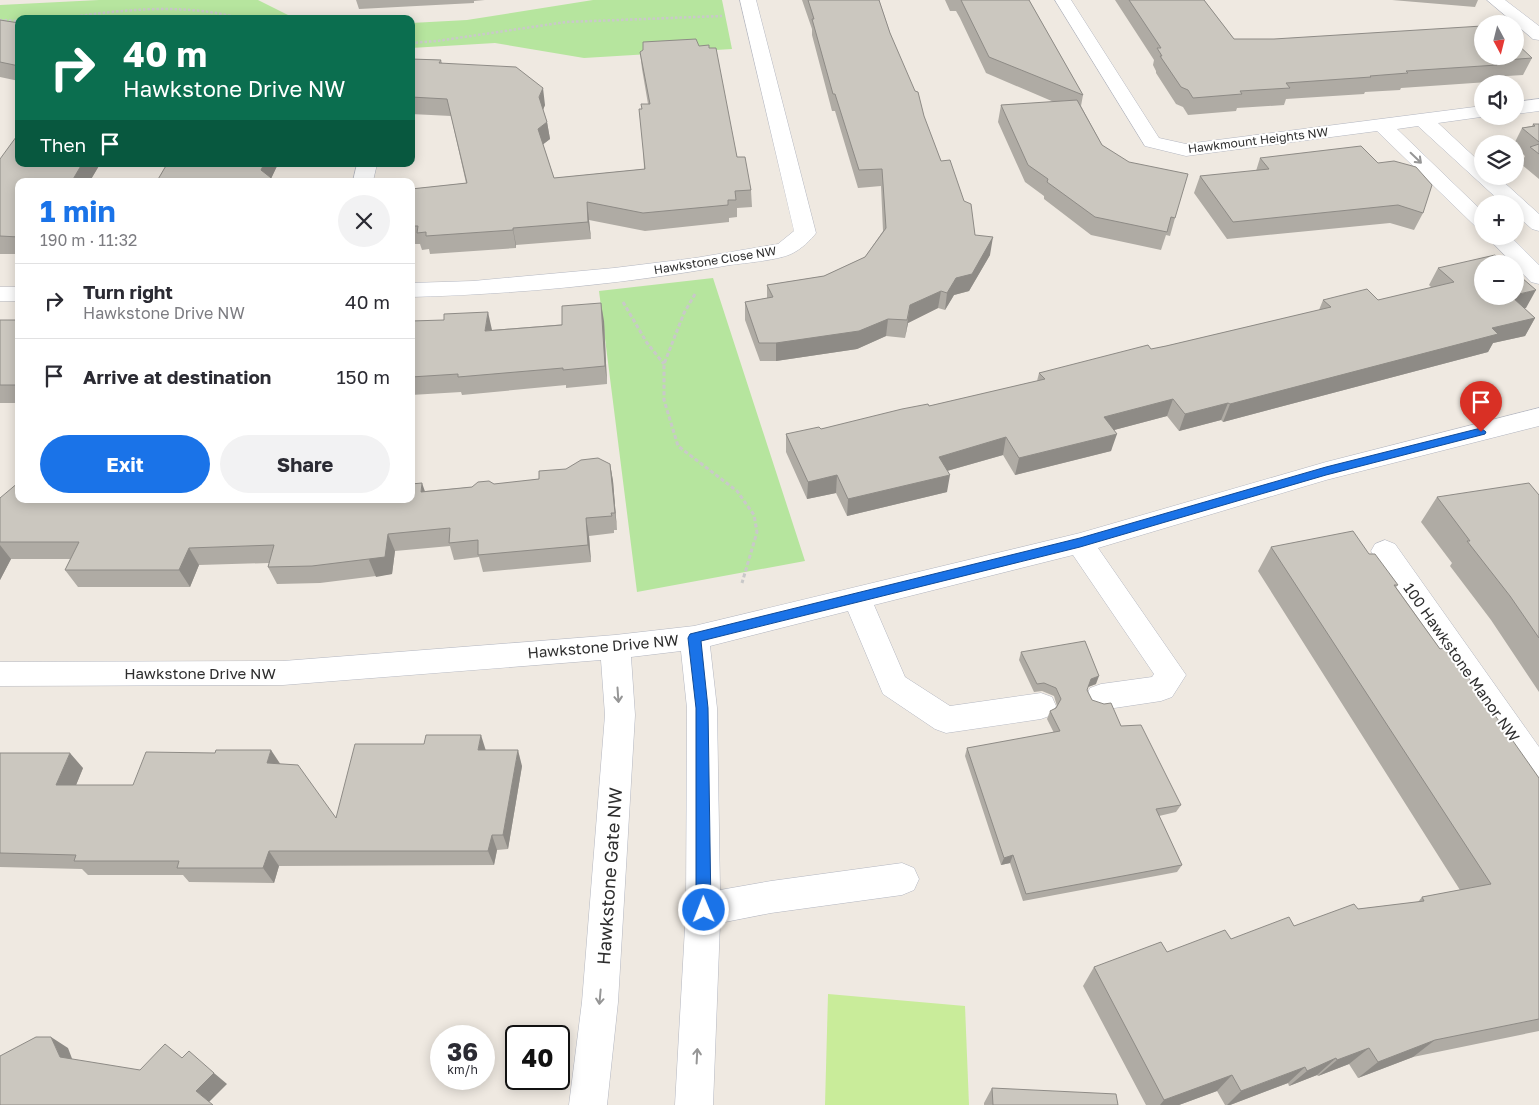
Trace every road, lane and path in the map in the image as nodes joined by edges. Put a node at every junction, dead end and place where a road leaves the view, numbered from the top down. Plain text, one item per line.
1 (748, 0) edge
2 (1064, 0) edge
3 (1495, 0) edge
4 (180, 5) dead end
5 (220, 9) dead end
6 (88, 15) edge
7 (234, 15) edge
8 (727, 16) dead end
9 (0, 20) edge
10 (15, 21) edge
11 (1539, 35) edge
12 (415, 42) edge
13 (1539, 104) edge
14 (1524, 106) edge
15 (1474, 113) edge
16 (1422, 119) junction
17 (1381, 124) junction
18 (1474, 166) edge
19 (1495, 185) edge
20 (1474, 214) edge
21 (1539, 225) edge
22 (1506, 245) edge
23 (1539, 277) edge
24 (698, 287) dead end
25 (415, 290) edge
26 (0, 294) edge
27 (15, 294) edge
28 (622, 299) dead end
29 (664, 364) junction
30 (1539, 417) edge
31 (1080, 543) junction
32 (1385, 552) dead end
33 (742, 583) dead end
34 (857, 598) junction
35 (694, 638) junction
36 (615, 647) junction
37 (0, 674) edge
38 (1101, 697) dead end
39 (1041, 706) dead end
40 (1539, 773) edge
41 (902, 879) dead end
42 (704, 910) junction
43 (588, 1105) edge
44 (694, 1105) edge

1 - 25 street, Hawkstone Close NW
2 - 17 street, Hawkmount Heights NW
3 - 11 street
4 - 6 path
5 - 7 path
8 - 12 path
9 - 10 path
13 - 14 street
15 - 16 street, Hawkmount Heights NW
16 - 17 street, Hawkmount Heights NW
16 - 18 street
17 -> 20 street
19 - 21 street
22 - 23 street
24 - 29 path
26 - 27 street
28 - 29 path
29 - 33 path
30 - 31 street, Hawkstone Drive NW
31 - 34 street, Hawkstone Drive NW
31 - 38 street
32 - 40 street, 100 Hawkstone Manor NW
34 - 35 street, Hawkstone Drive NW
34 - 39 street
35 - 36 street, Hawkstone Drive NW
35 - 42 street
36 - 37 street, Hawkstone Drive NW
36 -> 43 street, Hawkstone Gate NW
41 - 42 street
44 -> 42 street

